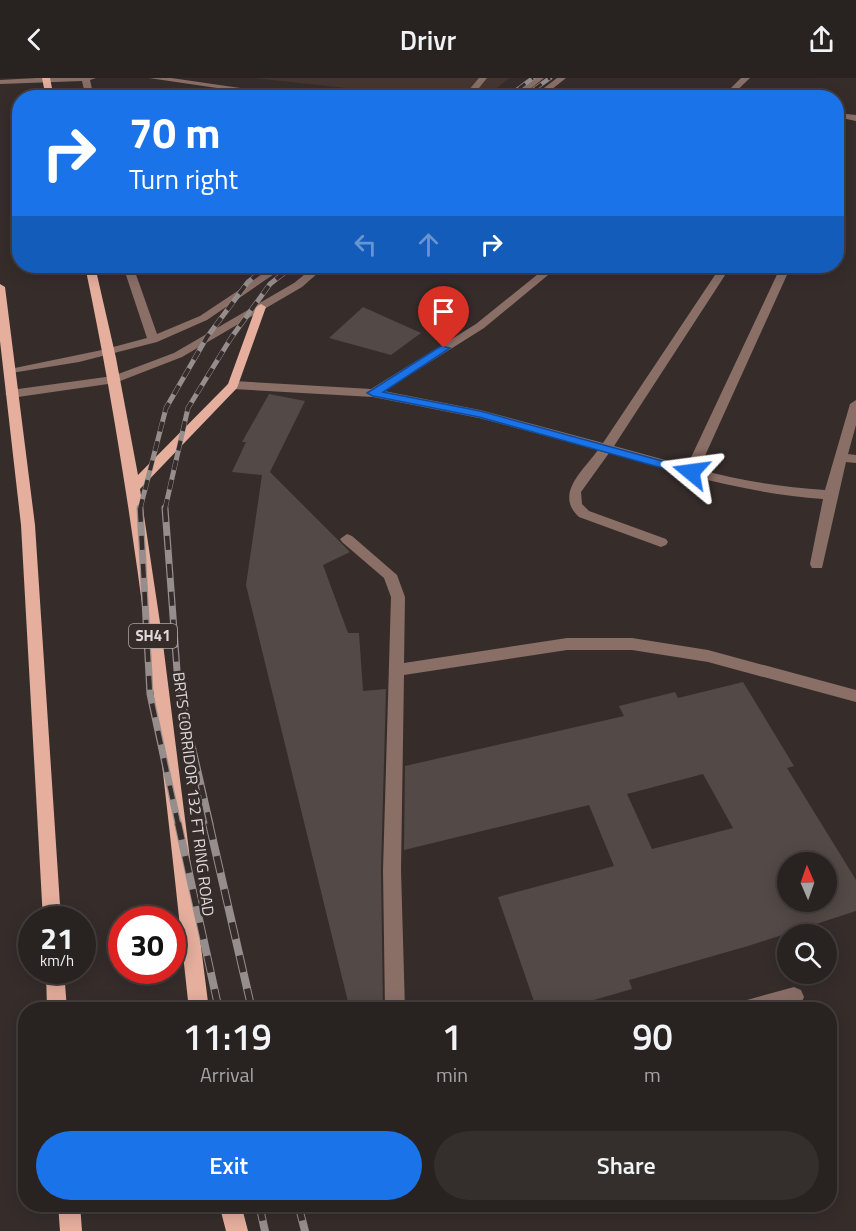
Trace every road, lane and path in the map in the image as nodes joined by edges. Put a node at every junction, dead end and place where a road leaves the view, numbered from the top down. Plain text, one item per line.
1 (87, 78) edge
2 (153, 78) edge
3 (483, 78) edge
4 (540, 78) edge
5 (562, 78) edge
6 (746, 78) edge
7 (46, 80) edge
8 (0, 82) edge
9 (245, 90) edge
10 (473, 90) edge
11 (524, 90) edge
12 (546, 90) edge
13 (733, 90) edge
14 (92, 273) edge
15 (130, 273) edge
16 (270, 273) edge
17 (313, 273) edge
18 (545, 273) edge
19 (721, 273) edge
20 (783, 273) edge
21 (0, 286) edge
22 (261, 306) junction
23 (153, 340) junction
24 (110, 352) junction
25 (9, 372) junction
26 (115, 379) junction
27 (234, 385) junction
28 (373, 393) junction
29 (10, 394) junction
30 (856, 404) edge
31 (606, 448) junction
32 (840, 457) junction
33 (856, 459) edge
34 (691, 472) junction
35 (135, 486) junction
36 (830, 495) junction
37 (347, 539) dead end
38 (661, 542) dead end
39 (818, 564) dead end
40 (398, 670) junction
41 (856, 696) edge
42 (51, 906) edge
43 (56, 984) edge
44 (794, 996) dead end
45 (57, 1002) edge
46 (198, 1002) edge
47 (395, 1002) edge
48 (774, 1002) edge
49 (70, 1212) edge
50 (232, 1212) edge
51 (71, 1231) edge
52 (237, 1231) edge

1 - 7 street
2 - 9 street
3 - 10 street
4 - 11 street
5 - 12 street
6 - 13 street
7 - 8 street
14 - 24 main road, BRTS CORRIDOR 132 FT RING ROAD / SH41
15 - 23 street
16 - 23 street
17 - 22 street
18 - 28 street
19 - 31 street
20 - 34 street
21 - 25 main road
22 - 26 street
22 - 27 main road
23 - 24 street
24 - 25 street
24 - 26 main road, BRTS CORRIDOR 132 FT RING ROAD / SH41
25 - 29 main road
26 - 29 street
26 - 35 main road, BRTS CORRIDOR 132 FT RING ROAD / SH41
27 - 28 street
27 - 35 main road
28 - 31 street
29 - 42 main road
30 - 32 street
31 - 34 street
31 - 38 street
32 - 33 street
32 - 36 street
34 - 36 street
35 - 46 main road, BRTS CORRIDOR 132 FT RING ROAD / SH41
36 - 39 street
37 - 40 street
40 - 41 street
40 - 47 street
43 - 45 main road
44 - 48 street
49 - 51 main road
50 - 52 main road

